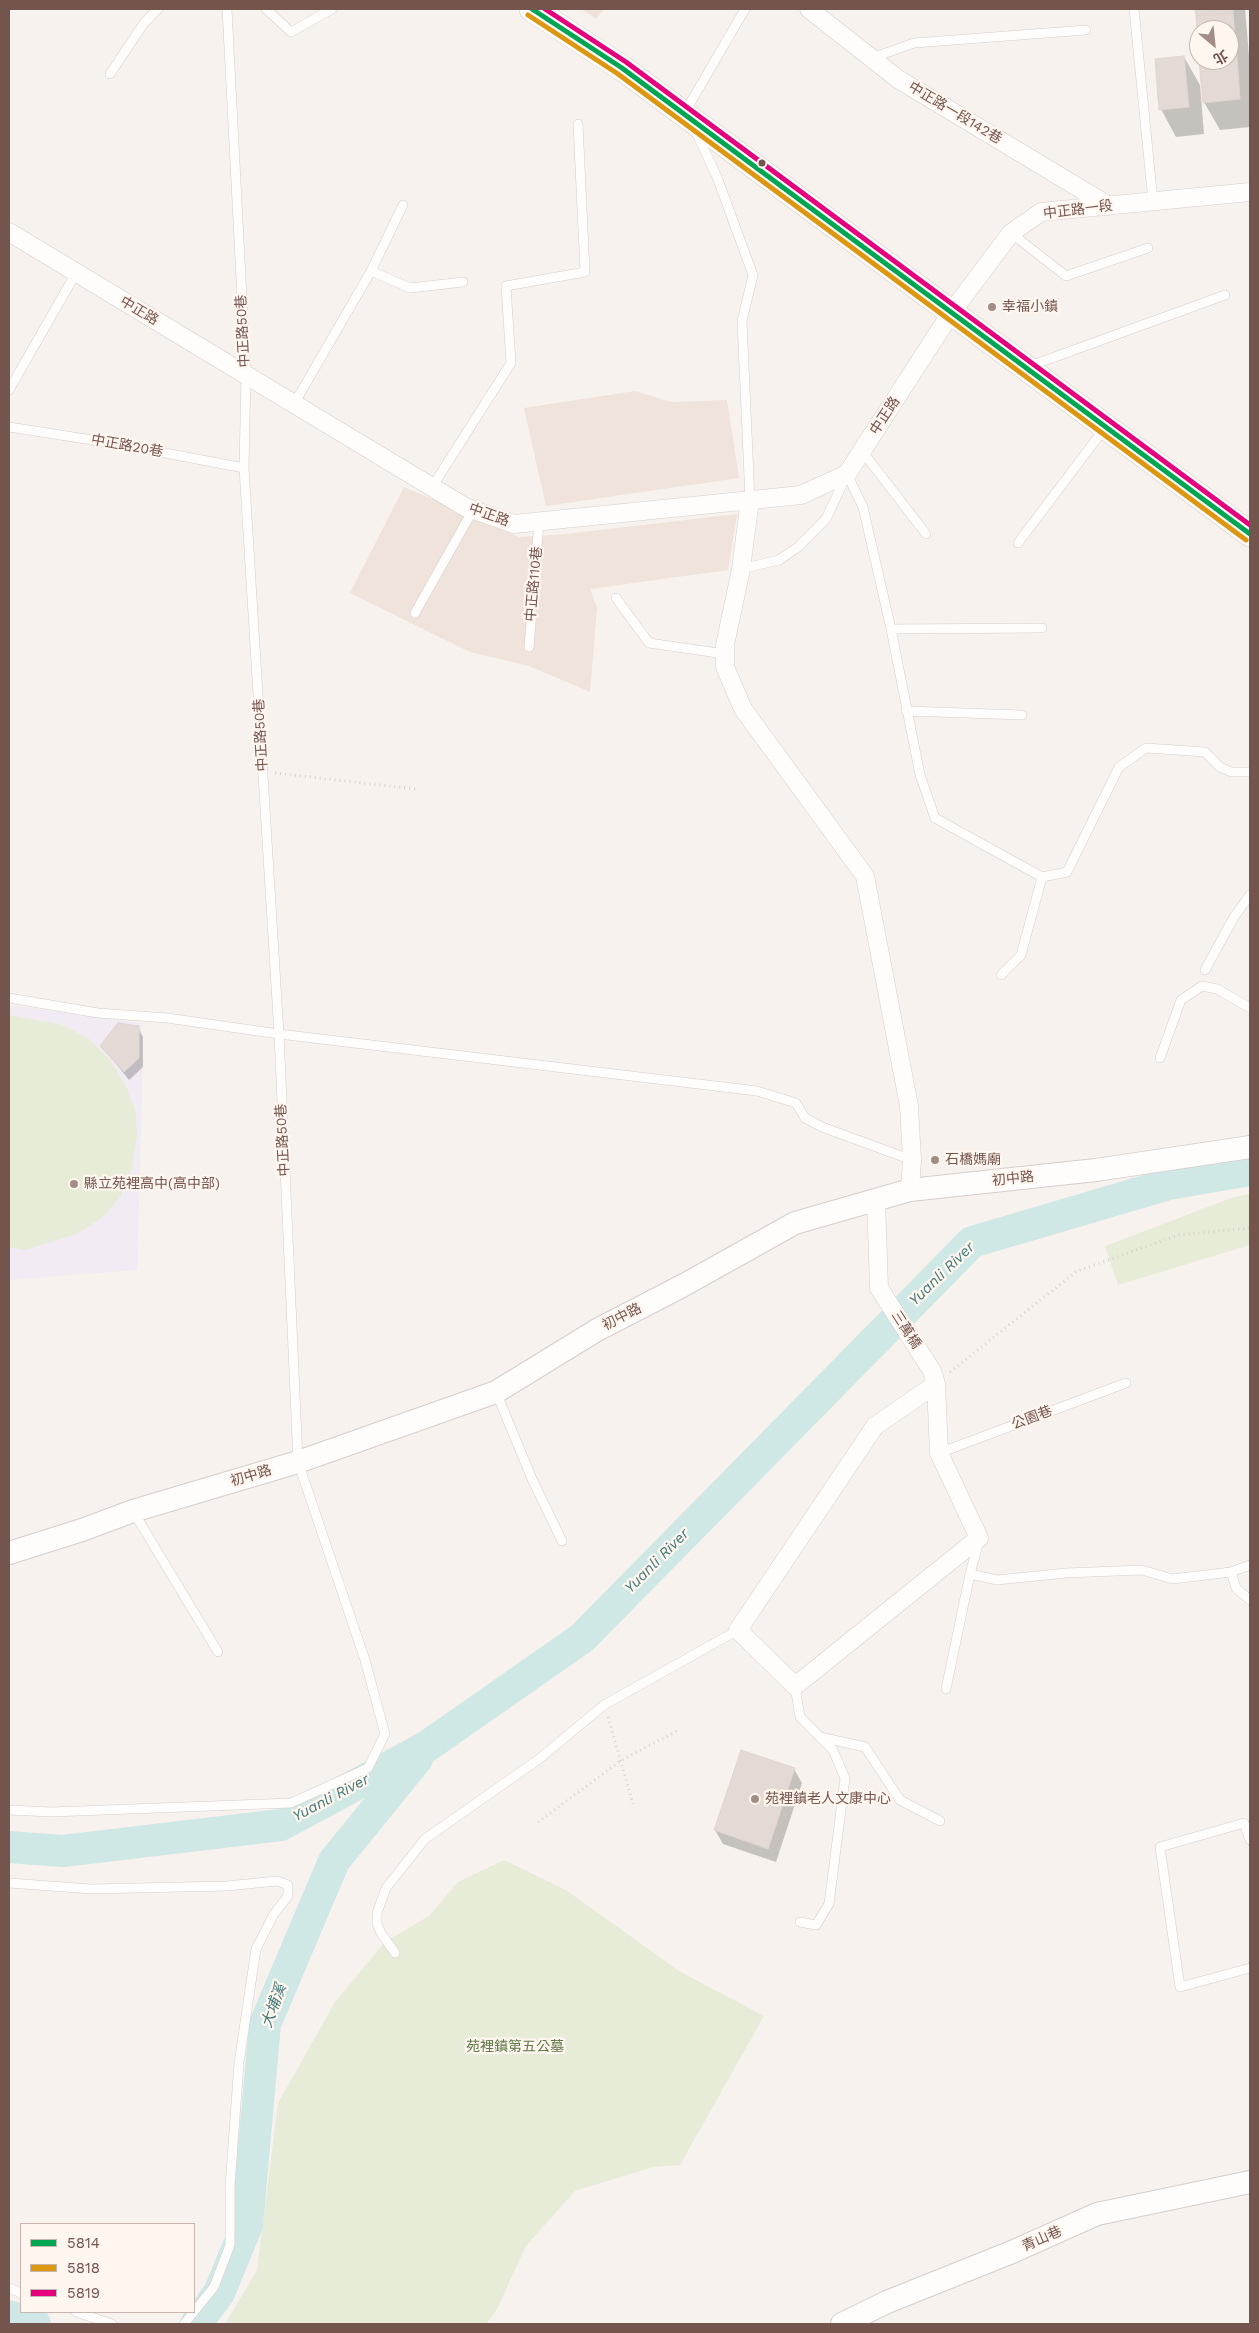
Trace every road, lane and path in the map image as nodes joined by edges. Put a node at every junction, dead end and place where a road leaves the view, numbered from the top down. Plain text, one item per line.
1 (158, 9) edge
2 (227, 9) edge
3 (266, 9) edge
4 (332, 9) edge
5 (532, 9) edge
6 (745, 9) edge
7 (809, 9) edge
8 (1134, 9) edge
9 (1086, 30) dead end
10 (872, 58) junction
11 (110, 74) dead end
12 (687, 117) junction
13 (578, 124) dead end
14 (1250, 192) edge
15 (1154, 202) junction
16 (402, 206) dead end
17 (1109, 206) junction
18 (9, 232) edge
19 (1011, 234) junction
20 (1148, 248) dead end
21 (371, 271) junction
22 (76, 273) junction
23 (463, 282) dead end
24 (1225, 295) dead end
25 (951, 313) junction
26 (1025, 368) junction
27 (246, 375) junction
28 (9, 390) edge
29 (294, 404) junction
30 (9, 427) edge
31 (1106, 427) junction
32 (862, 451) junction
33 (244, 468) junction
34 (847, 474) junction
35 (432, 487) junction
36 (750, 500) junction
37 (473, 510) junction
38 (540, 522) junction
39 (926, 534) dead end
40 (1250, 534) edge
41 (1018, 543) dead end
42 (741, 569) junction
43 (616, 598) dead end
44 (415, 613) dead end
45 (1042, 628) dead end
46 (891, 629) junction
47 (529, 647) dead end
48 (725, 654) junction
49 (906, 711) junction
50 (1022, 715) dead end
51 (263, 771) junction
52 (1250, 772) edge
53 (416, 789) dead end
54 (1042, 877) junction
55 (1250, 895) edge
56 (1205, 970) dead end
57 (1002, 975) dead end
58 (9, 998) edge
59 (1250, 1008) edge
60 (279, 1034) junction
61 (1160, 1058) dead end
62 (1250, 1147) edge
63 (912, 1160) junction
64 (910, 1190) junction
65 (876, 1200) junction
66 (1250, 1228) edge
67 (934, 1377) junction
68 (1126, 1383) dead end
69 (496, 1392) junction
70 (939, 1453) junction
71 (298, 1462) junction
72 (133, 1511) junction
73 (979, 1538) junction
74 (562, 1541) dead end
75 (9, 1553) edge
76 (1250, 1565) edge
77 (1231, 1572) junction
78 (970, 1574) junction
79 (1250, 1600) edge
80 (738, 1630) junction
81 (218, 1652) dead end
82 (795, 1686) junction
83 (946, 1689) dead end
84 (604, 1705) junction
85 (678, 1731) dead end
86 (820, 1737) junction
87 (620, 1761) junction
88 (632, 1804) dead end
89 (9, 1810) edge
90 (940, 1821) dead end
91 (538, 1822) dead end
92 (1250, 1840) edge
93 (9, 1883) edge
94 (800, 1922) dead end
95 (395, 1952) dead end
96 (1250, 1968) edge
97 (1250, 2182) edge
98 (195, 2310) edge
99 (79, 2313) edge
100 (193, 2313) edge
101 (112, 2324) edge
102 (184, 2324) edge
103 (842, 2324) edge

1 - 11 lane
2 - 27 lane, 中正路50巷
3 - 4 lane
5 - 12 main road
6 - 12 lane
7 - 10 street, 中正路一段142巷
8 - 15 lane
9 - 10 lane
10 - 17 street, 中正路一段142巷
12 - 25 main road
12 - 36 lane
13 - 35 lane
14 - 15 street, 中正路一段
15 - 17 street, 中正路一段
16 - 21 lane
17 - 19 street, 中正路一段
18 - 22 street, 中正路
19 - 20 lane
19 - 25 street, 中正路一段
21 - 23 lane
21 - 29 lane
22 - 27 street, 中正路
22 - 28 lane
24 - 26 lane
25 - 26 main road
25 - 32 street, 中正路
26 - 31 main road
27 - 29 street, 中正路
27 - 33 lane, 中正路50巷
29 - 35 street, 中正路
30 - 33 lane, 中正路20巷
31 - 40 main road
31 - 41 lane
32 - 34 street, 中正路
32 - 39 lane
33 - 51 lane, 中正路50巷
34 - 36 street, 中正路
34 - 42 lane
34 - 46 lane
35 - 37 street, 中正路
36 - 38 street, 中正路
36 - 42 street
37 - 38 street, 中正路
37 - 44 lane
38 - 47 lane, 中正路110巷
42 - 48 street
43 - 48 lane
45 - 46 lane
46 - 49 lane
48 - 63 street
49 - 50 lane
49 - 54 lane
51 - 53 path
51 - 60 lane, 中正路50巷
52 - 54 lane
54 - 57 lane
55 - 56 lane
58 - 60 lane
59 - 61 lane
60 - 63 lane
60 - 71 lane, 中正路50巷
62 - 64 street, 初中路
63 - 64 street
64 - 65 street, 初中路
65 - 67 street, 三萬橋
65 - 69 street, 初中路
66 - 67 path
67 - 70 street
67 - 80 street
68 - 70 lane, 公園巷
69 - 71 street, 初中路
69 - 74 lane
70 - 73 street
71 - 72 street, 初中路
71 - 89 lane, 中正路50巷
72 - 75 street, 初中路
72 - 81 lane
73 - 78 lane
73 - 82 street
76 - 77 lane
77 - 78 lane
77 - 79 lane
78 - 83 lane
80 - 82 street
80 - 84 lane
82 - 86 lane
84 - 87 path
84 - 95 lane
85 - 87 path
86 - 90 lane
86 - 94 lane
87 - 88 path
87 - 91 path
92 - 96 lane
93 - 98 lane
97 - 103 street, 青山巷
99 - 101 lane
100 - 102 lane

